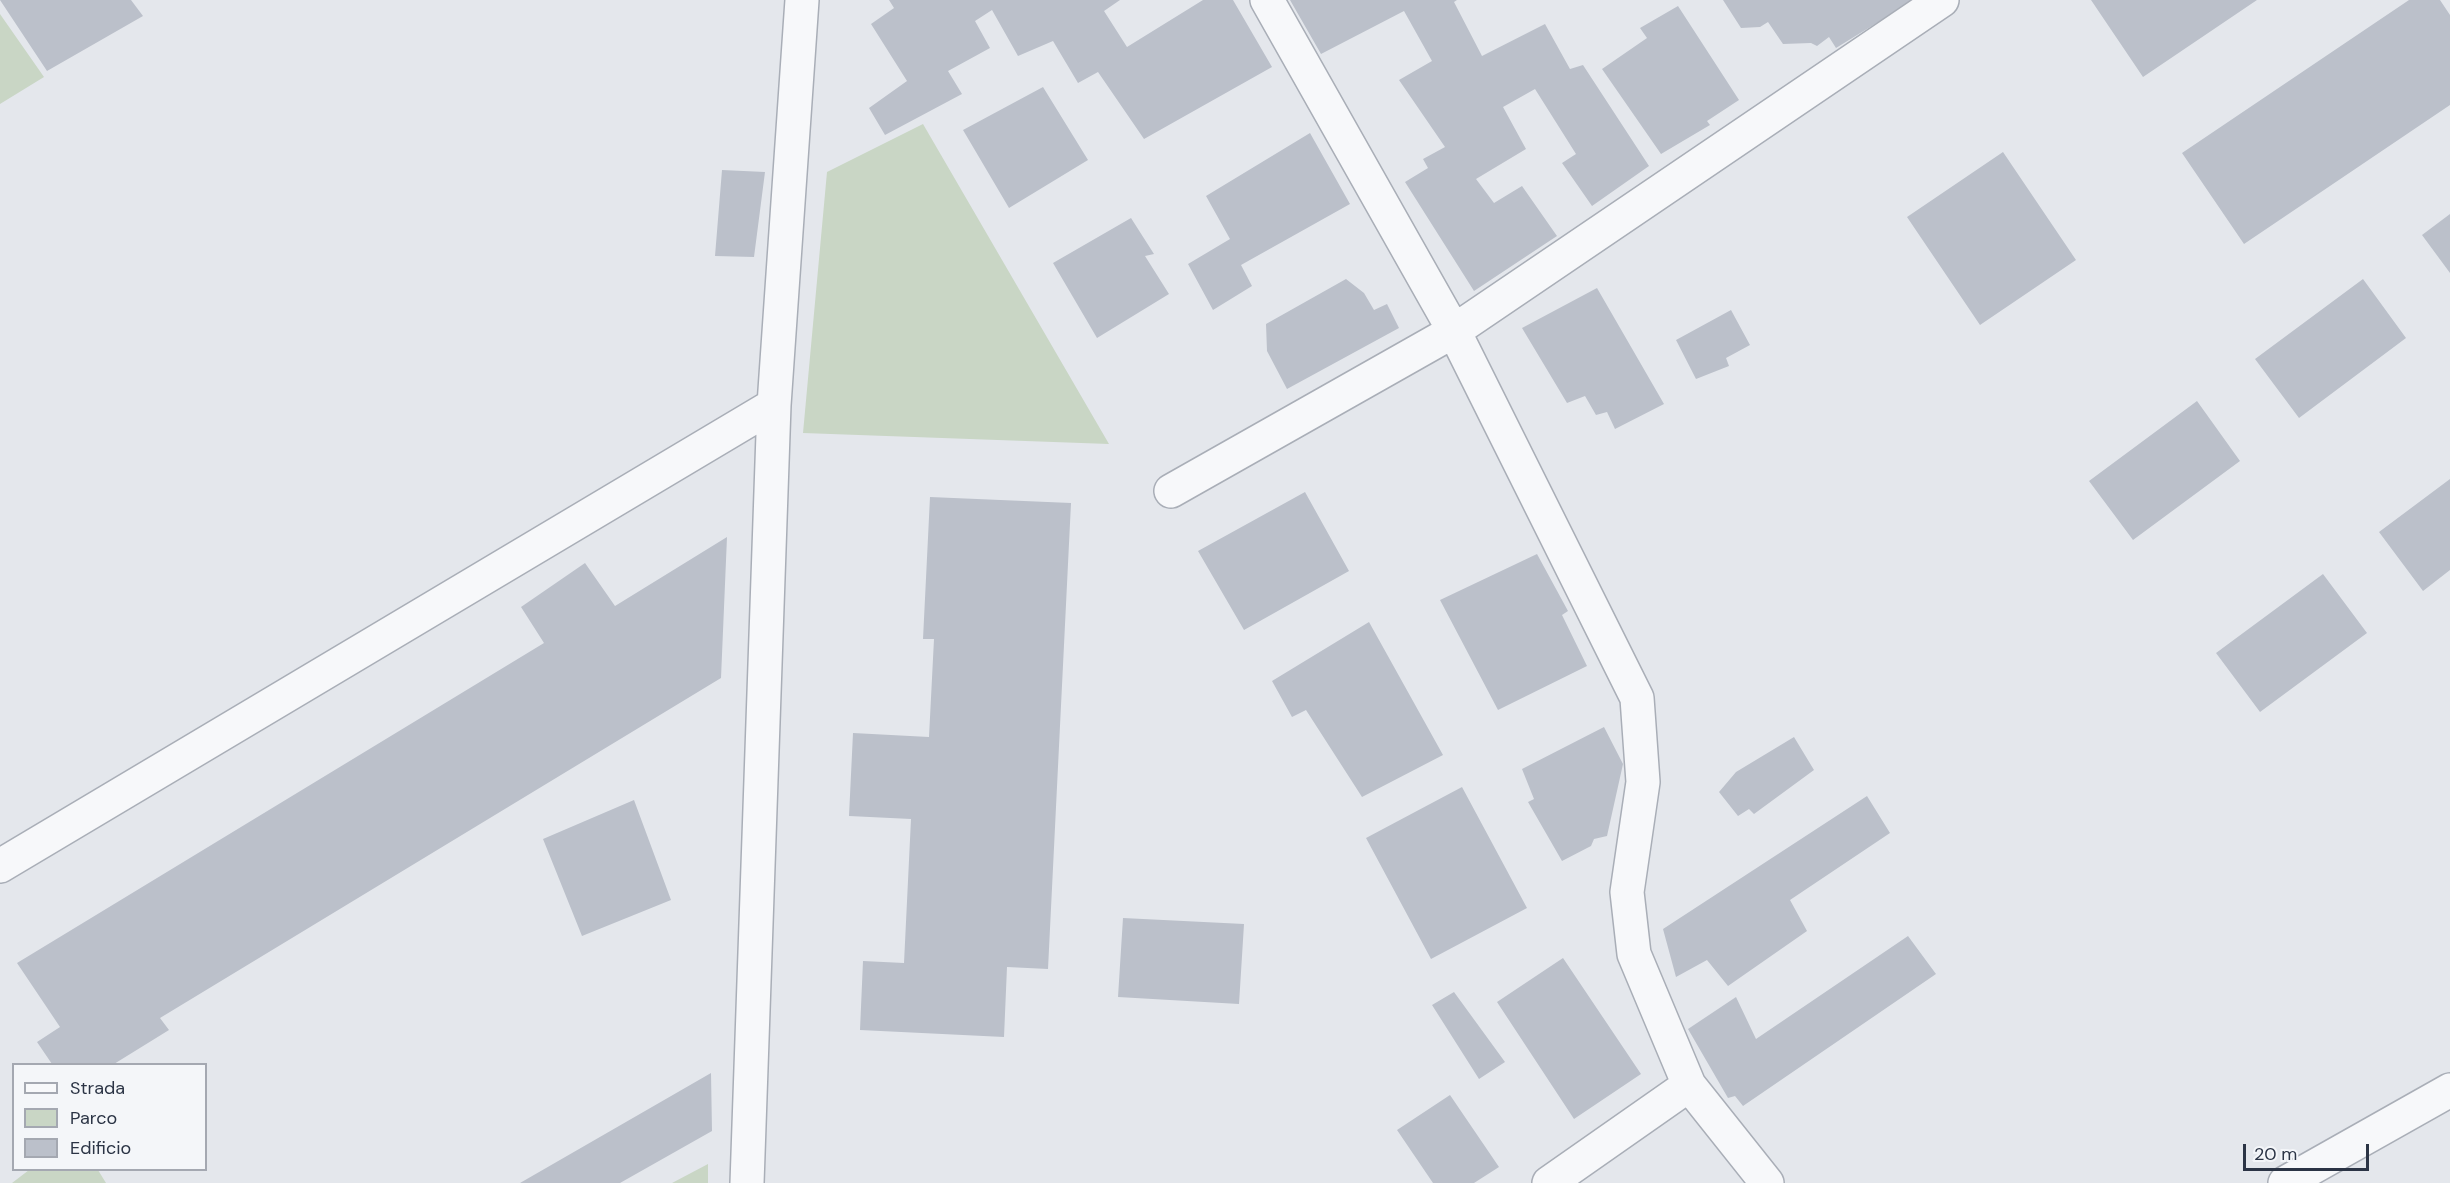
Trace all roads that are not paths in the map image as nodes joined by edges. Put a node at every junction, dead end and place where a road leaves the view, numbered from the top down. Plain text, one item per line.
1 (802, 0) edge
2 (1267, 0) edge
3 (1942, 0) edge
4 (1454, 331) junction
5 (774, 405) junction
6 (1171, 492) dead end
7 (0, 866) edge
8 (1689, 1085) junction
9 (2450, 1090) edge
10 (747, 1183) edge
11 (1549, 1183) edge
12 (1767, 1183) edge
13 (2285, 1183) edge

1 - 5 street
2 - 4 street
3 - 4 street
4 - 6 street
4 - 8 street
5 - 7 street
5 - 10 street
8 - 11 street
8 - 12 street
9 - 13 street

